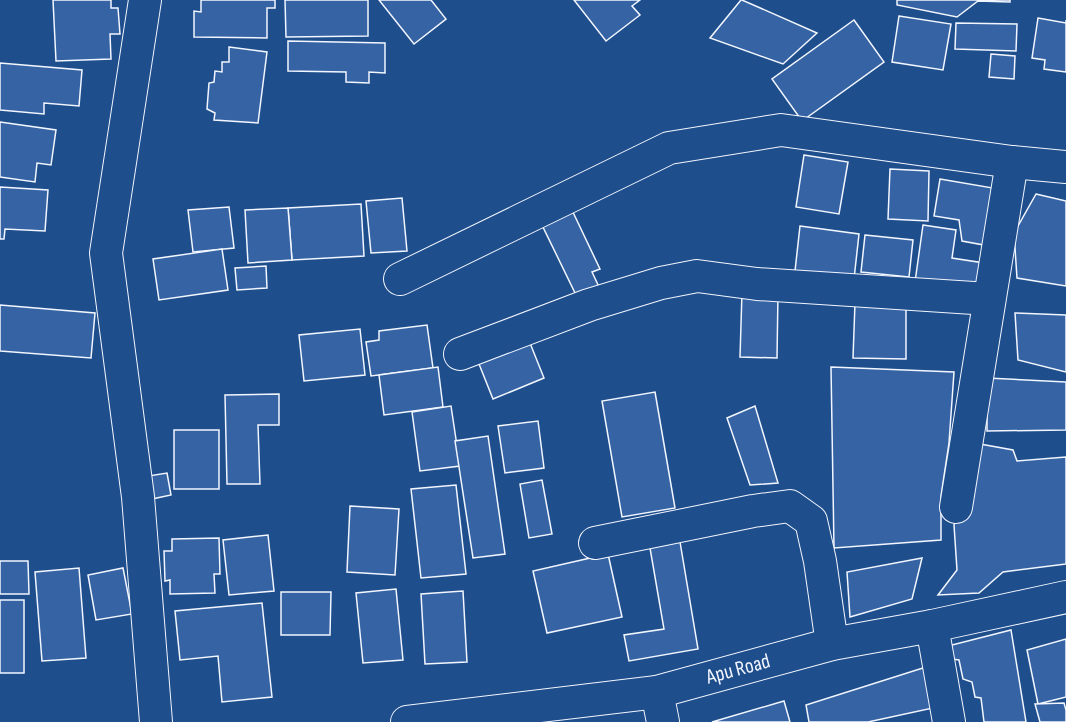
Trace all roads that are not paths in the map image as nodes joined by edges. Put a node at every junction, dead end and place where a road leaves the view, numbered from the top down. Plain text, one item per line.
1 (145, 0) edge
2 (1012, 162) junction
3 (1066, 167) edge
4 (400, 279) dead end
5 (989, 299) junction
6 (460, 354) dead end
7 (956, 507) dead end
8 (595, 543) dead end
9 (1066, 597) edge
10 (932, 627) junction
11 (832, 644) junction
12 (657, 692) junction
13 (156, 722) edge
14 (407, 722) edge
15 (663, 722) edge
16 (949, 722) edge

1 - 13 street
2 - 3 street
2 - 4 street
2 - 5 street
5 - 6 street
5 - 7 street
8 - 11 street
9 - 10 street, Apu Road
10 - 11 street, Apu Road
10 - 16 street
11 - 12 street, Apu Road
12 - 14 street, Apu Road
12 - 15 street

